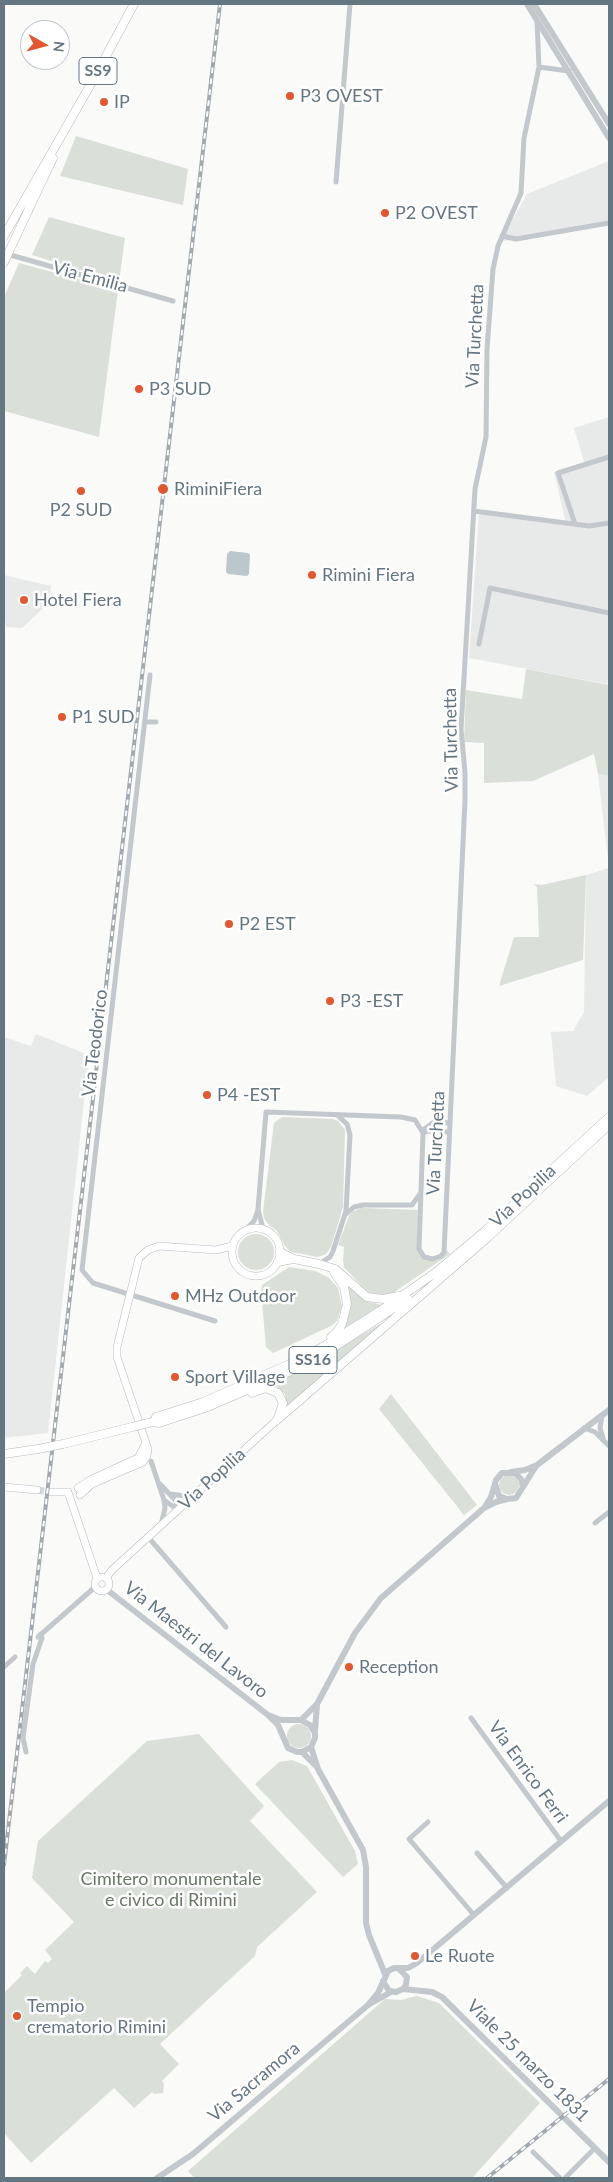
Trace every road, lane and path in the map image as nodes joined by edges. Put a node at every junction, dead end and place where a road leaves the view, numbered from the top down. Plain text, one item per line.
1 (134, 4) edge
2 (350, 4) edge
3 (527, 4) edge
4 (534, 4) edge
5 (537, 18) junction
6 (539, 67) junction
7 (569, 71) junction
8 (609, 124) edge
9 (61, 137) junction
10 (609, 138) edge
11 (336, 182) dead end
12 (20, 210) junction
13 (609, 223) edge
14 (4, 228) edge
15 (4, 236) edge
16 (502, 236) junction
17 (7, 254) junction
18 (4, 262) edge
19 (173, 301) dead end
20 (609, 457) edge
21 (474, 511) junction
22 (609, 523) edge
23 (575, 524) junction
24 (609, 613) edge
25 (479, 644) dead end
26 (150, 675) dead end
27 (145, 722) junction
28 (156, 722) dead end
29 (337, 1115) junction
30 (609, 1117) edge
31 (450, 1122) junction
32 (609, 1125) edge
33 (423, 1131) junction
34 (449, 1132) junction
35 (421, 1189) junction
36 (258, 1209) junction
37 (345, 1215) junction
38 (263, 1229) junction
39 (244, 1231) junction
40 (232, 1246) junction
41 (216, 1250) junction
42 (280, 1252) junction
43 (233, 1258) junction
44 (294, 1259) junction
45 (278, 1262) junction
46 (319, 1264) junction
47 (329, 1267) junction
48 (437, 1275) junction
49 (129, 1293) junction
50 (408, 1293) junction
51 (214, 1321) dead end
52 (292, 1363) junction
53 (204, 1408) junction
54 (609, 1410) edge
55 (602, 1415) junction
56 (277, 1420) junction
57 (153, 1422) junction
58 (584, 1428) junction
59 (603, 1438) junction
60 (609, 1446) edge
61 (4, 1454) edge
62 (151, 1461) dead end
63 (537, 1465) junction
64 (510, 1472) junction
65 (159, 1484) junction
66 (495, 1484) junction
67 (4, 1487) edge
68 (523, 1487) junction
69 (37, 1490) tunnel mouth
70 (51, 1492) tunnel mouth
71 (75, 1494) junction
72 (170, 1494) junction
73 (192, 1497) junction
74 (507, 1499) junction
75 (164, 1500) junction
76 (484, 1508) junction
77 (178, 1510) junction
78 (609, 1512) edge
79 (595, 1523) dead end
80 (160, 1526) junction
81 (148, 1537) junction
82 (97, 1578) junction
83 (106, 1578) junction
84 (95, 1587) junction
85 (106, 1589) junction
86 (226, 1626) dead end
87 (15, 1657) dead end
88 (4, 1667) edge
89 (317, 1704) junction
90 (268, 1715) junction
91 (472, 1718) dead end
92 (298, 1720) junction
93 (315, 1733) junction
94 (283, 1739) junction
95 (310, 1747) junction
96 (26, 1752) dead end
97 (302, 1752) junction
98 (318, 1769) junction
99 (609, 1801) edge
100 (428, 1822) dead end
101 (561, 1841) junction
102 (477, 1853) dead end
103 (507, 1888) junction
104 (474, 1915) junction
105 (378, 1953) junction
106 (417, 1963) junction
107 (391, 1969) junction
108 (399, 1969) junction
109 (384, 1978) junction
110 (407, 1980) junction
111 (403, 1989) junction
112 (420, 1990) junction
113 (391, 1992) junction
114 (368, 2005) junction
115 (595, 2148) junction
116 (533, 2152) dead end
117 (609, 2162) edge
118 (157, 2178) edge
119 (560, 2178) edge
120 (565, 2178) edge

1 - 9 main road, SS9
2 - 11 street
3 - 5 street
4 - 8 street
5 - 6 street, Via Turchetta
5 - 7 street
6 - 7 street
6 - 16 street, Via Turchetta
7 - 10 street
9 - 12 main road, SS9
9 - 17 main road
12 - 14 main road
12 - 15 main road, SS9
13 - 16 street
16 - 21 street, Via Turchetta
17 - 18 main road
17 - 19 street, Via Emilia
20 - 23 street
21 - 23 street
21 - 31 street, Via Turchetta
22 - 23 street
24 - 25 street
26 - 27 street, Via Teodorico
27 - 28 street
27 - 49 street, Via Teodorico
29 - 33 street
29 - 36 street
29 - 37 street
30 - 48 main road, Via Popilia / SS16
31 - 33 street
31 - 34 street, Via Turchetta
32 - 48 main road, Via Popilia / SS16
33 - 34 street
33 - 35 street
34 - 35 street, Via Turchetta
35 - 37 street
36 - 38 street
36 - 39 street
37 - 46 street
38 - 39 main road
38 - 42 main road
39 - 40 main road
40 - 41 main road
40 - 43 main road
41 - 43 main road
41 - 49 main road
42 - 44 main road
42 - 45 main road
43 - 45 main road
44 - 45 main road
44 - 46 main road
46 - 47 main road
47 - 50 main road
47 - 52 main road
48 - 50 main road, SS16
48 - 53 main road, SS16
48 - 56 main road
49 - 51 street, Via Teodorico
49 - 71 main road
50 - 52 main road, SS16
52 - 57 main road, SS16
53 - 56 main road
53 - 57 main road, SS16
54 - 55 street
55 - 58 street
55 - 59 street
56 - 73 main road, Via Popilia
57 - 61 main road, SS16, bridge
58 - 59 street
58 - 63 street
59 - 60 street
62 - 65 street
63 - 64 street
63 - 68 street
64 - 66 street
64 - 68 street
65 - 72 street
65 - 75 street
66 - 74 street
66 - 76 street
67 - 69 main road
68 - 74 street
70 - 71 main road
71 - 82 main road
72 - 73 street
72 - 77 street
73 - 77 main road, Via Popilia
74 - 76 street
75 - 77 street
75 - 80 street
76 - 89 street
77 - 80 main road, Via Popilia
78 - 79 street
80 - 81 main road, Via Popilia
81 - 83 main road, Via Popilia
81 - 86 street
82 - 83 main road
82 - 84 main road
83 - 85 main road
84 - 85 main road
84 - 96 street
85 - 90 street, Via Maestri del Lavoro
87 - 88 street
89 - 92 street
89 - 93 street
90 - 92 street, Via Maestri del Lavoro
90 - 94 street, Via Maestri del Lavoro
91 - 101 street, Via Enrico Ferri
92 - 93 street
92 - 94 street
93 - 95 street
94 - 97 street
95 - 97 street
95 - 98 street
97 - 98 street
98 - 105 street
99 - 101 street
100 - 104 street
101 - 103 street
102 - 103 street
103 - 104 street
104 - 106 street
105 - 107 street
105 - 109 street
106 - 108 street
106 - 110 street
107 - 108 street
107 - 109 street
108 - 110 street
109 - 113 street
109 - 114 street, Via Sacramora
110 - 111 street
110 - 112 street, Viale 25 marzo 1831
111 - 112 street, Viale 25 marzo 1831
111 - 113 street
112 - 115 street, Viale 25 marzo 1831
113 - 114 street, Via Sacramora
114 - 118 street, Via Sacramora
115 - 117 street, Viale 25 marzo 1831
115 - 120 street
116 - 119 street

